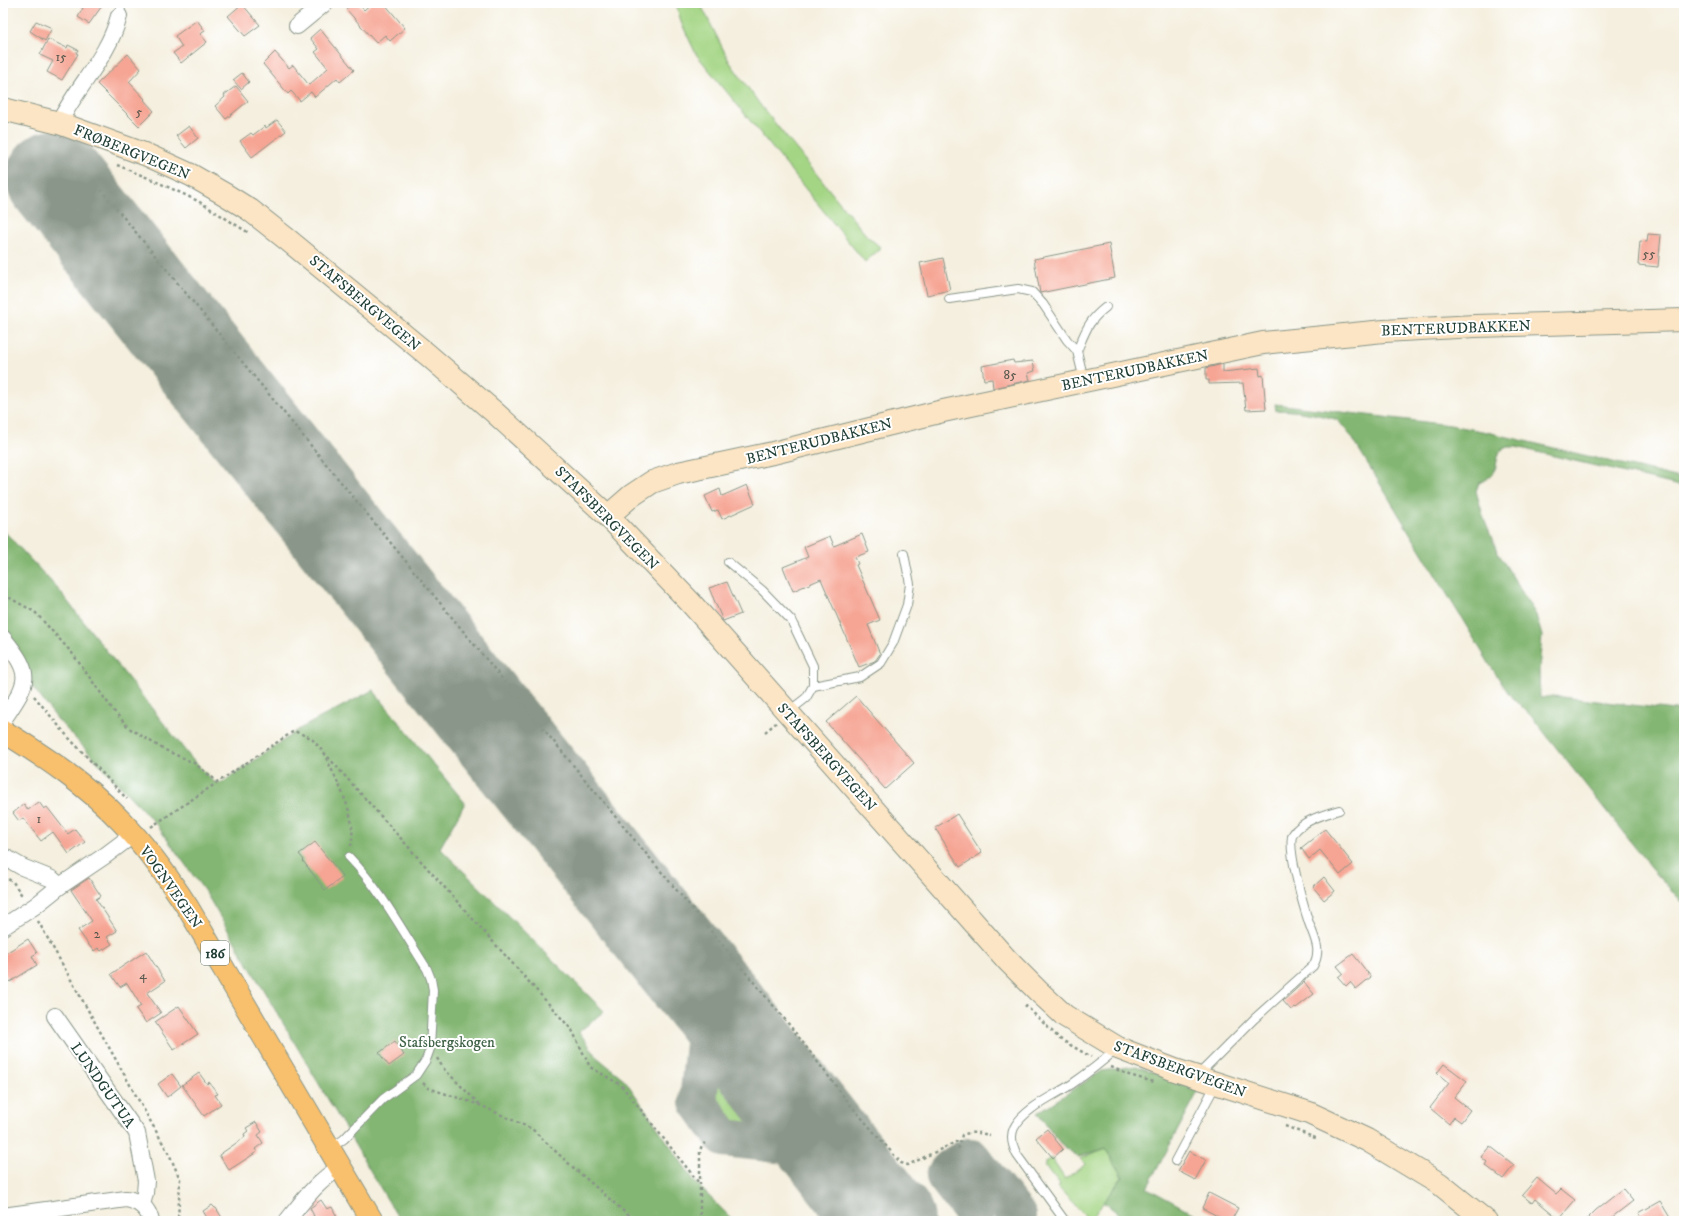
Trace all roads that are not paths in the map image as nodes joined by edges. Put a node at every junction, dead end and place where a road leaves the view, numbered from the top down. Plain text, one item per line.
1 (325, 3) edge
2 (121, 9) edge
3 (297, 26) dead end
4 (3, 109) edge
5 (59, 123) junction
6 (226, 195) joint
7 (949, 299) dead end
8 (1106, 307) dead end
9 (1684, 320) edge
10 (1077, 351) junction
11 (1084, 381) junction
12 (608, 516) junction
13 (904, 554) dead end
14 (728, 562) dead end
15 (3, 638) edge
16 (813, 686) junction
17 (787, 713) junction
18 (3, 720) edge
19 (3, 731) edge
20 (1338, 810) dead end
21 (143, 830) junction
22 (3, 856) edge
23 (349, 857) road end
24 (60, 886) junction
25 (3, 927) edge
26 (55, 1016) dead end
27 (1118, 1048) junction
28 (1196, 1076) junction
29 (1216, 1084) junction
30 (330, 1149) junction
31 (1175, 1161) dead end
32 (341, 1167) junction
33 (142, 1204) junction
34 (3, 1216) edge
35 (151, 1221) edge
36 (287, 1221) edge
37 (372, 1221) edge
38 (1065, 1221) edge
39 (1486, 1221) edge

1 - 3 street
2 - 5 street, FRØBERGVEGEN
4 - 5 main road, FRØBERGVEGEN
5 - 6 main road, FRØBERGVEGEN
6 - 12 main road, STAFSBERGVEGEN
7 - 10 lane
8 - 10 lane
9 - 11 main road, BENTERUDBAKKEN
10 - 11 lane
11 - 12 main road, BENTERUDBAKKEN
12 - 17 main road, STAFSBERGVEGEN
13 - 16 lane
14 - 16 lane
15 - 18 street
16 - 17 lane
17 - 27 main road, STAFSBERGVEGEN
19 - 21 main road, VOGNVEGEN / 186
20 - 28 lane
21 - 24 street
21 - 30 main road, VOGNVEGEN / 186
22 - 24 street
23 - 30 lane
24 - 25 street
26 - 33 street, LUNDGUTUA
27 - 28 main road, STAFSBERGVEGEN
27 - 38 lane
28 - 29 main road, STAFSBERGVEGEN
29 - 31 lane
29 - 39 main road, STAFSBERGVEGEN
30 - 32 main road, VOGNVEGEN / 186
32 - 36 street
32 - 37 main road, VOGNVEGEN / 186
33 - 34 street
33 - 35 street

